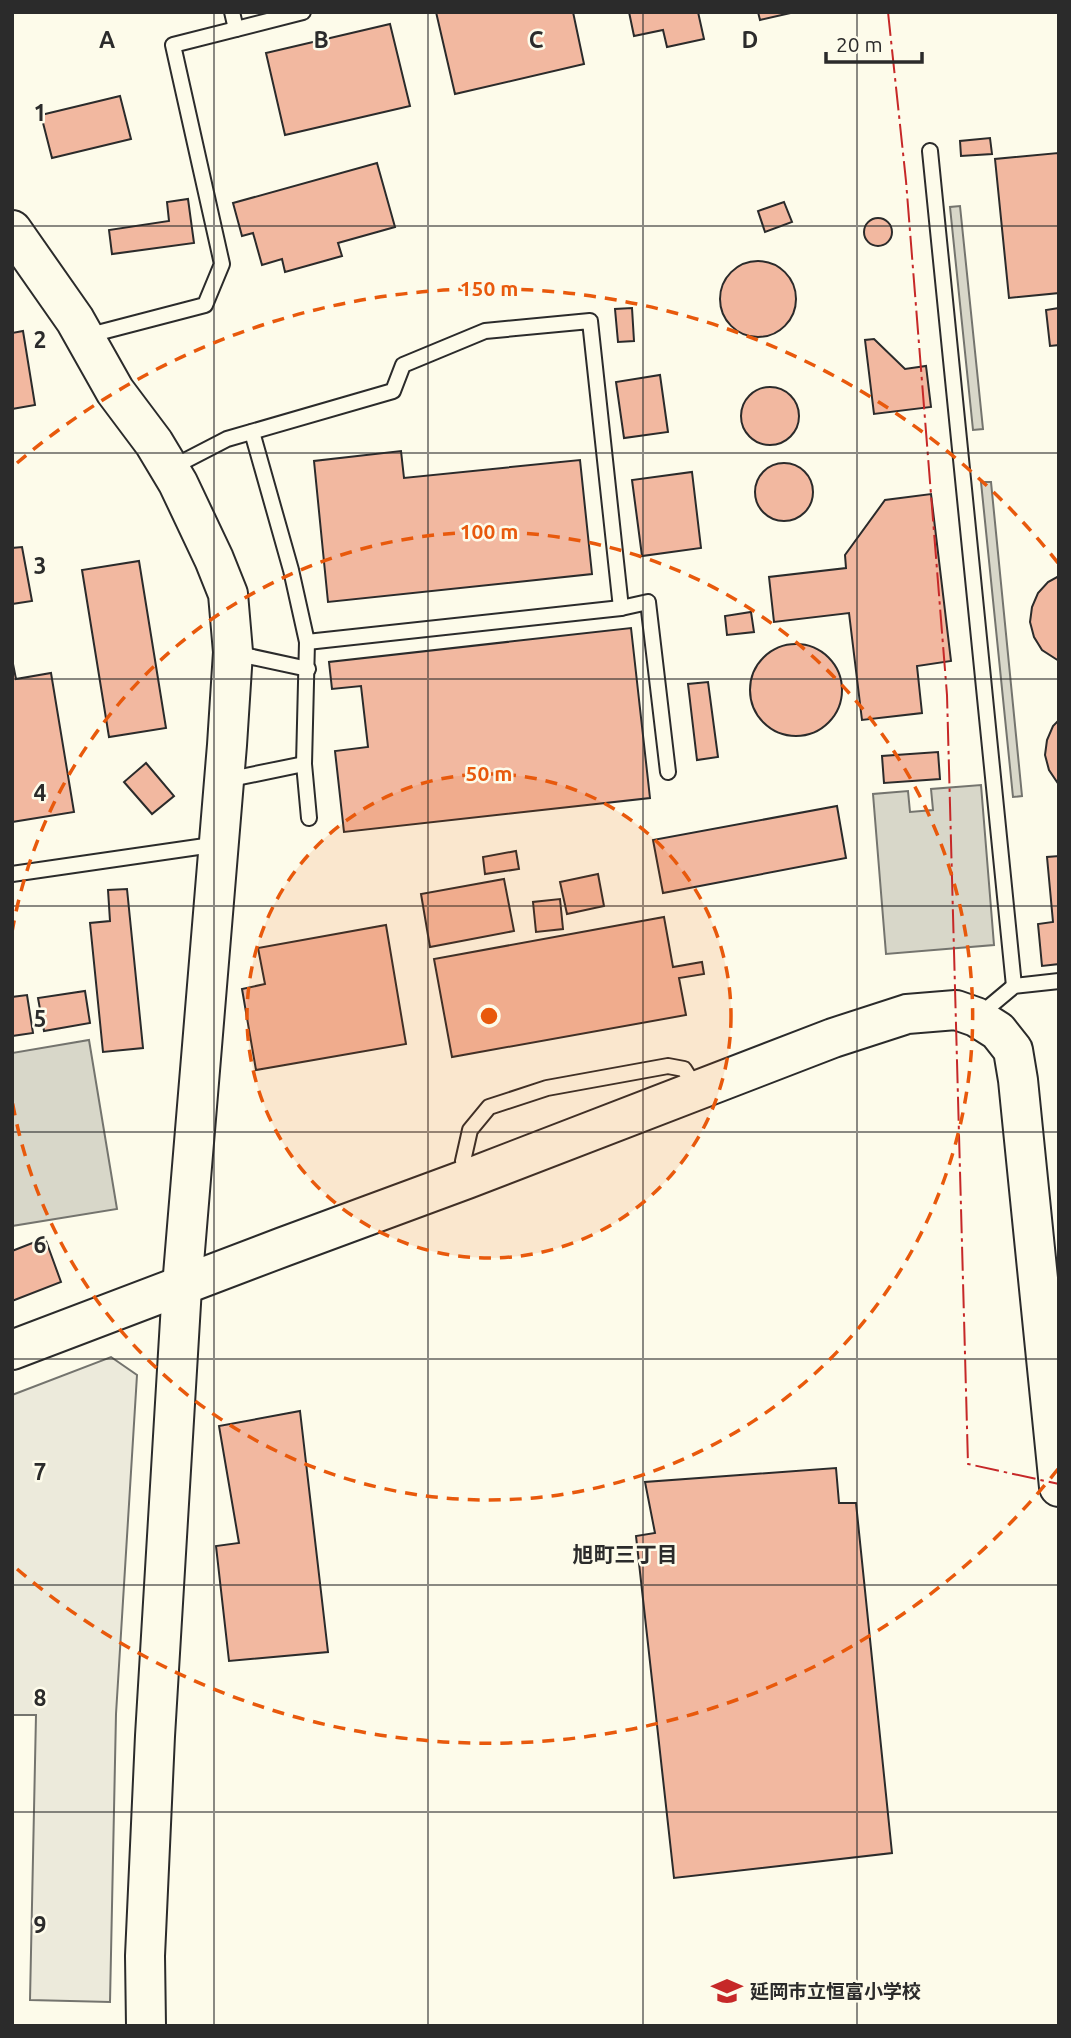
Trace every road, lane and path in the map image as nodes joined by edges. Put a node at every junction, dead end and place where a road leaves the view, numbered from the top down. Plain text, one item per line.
1 (232, 12) edge
2 (303, 12) edge
3 (236, 29) junction
4 (930, 151) dead end
5 (17, 244) edge
6 (84, 336) junction
7 (252, 432) junction
8 (169, 469) junction
9 (621, 608) junction
10 (307, 642) junction
11 (233, 653) junction
12 (308, 669) junction
13 (304, 764) junction
14 (668, 772) dead end
15 (224, 781) junction
16 (309, 818) dead end
17 (219, 844) junction
18 (12, 874) edge
19 (1059, 981) edge
20 (1014, 986) junction
21 (976, 1017) junction
22 (698, 1091) junction
23 (467, 1179) junction
24 (182, 1287) junction
25 (12, 1350) edge
26 (1059, 1487) edge
27 (146, 2026) edge

1 - 3 lane
2 - 3 lane
3 - 6 lane
4 - 20 lane
5 - 6 street
6 - 8 street
7 - 8 lane
7 - 9 lane
7 - 10 lane
8 - 11 street
9 - 10 lane
9 - 14 lane
10 - 12 lane
11 - 12 lane
11 - 15 street
12 - 13 lane
13 - 15 lane
13 - 16 lane
15 - 17 street
17 - 18 lane
17 - 24 street
19 - 20 lane
20 - 21 lane
21 - 22 street
21 - 26 street
22 - 23 street
22 - 23 lane
23 - 24 street
24 - 25 street
24 - 27 street

